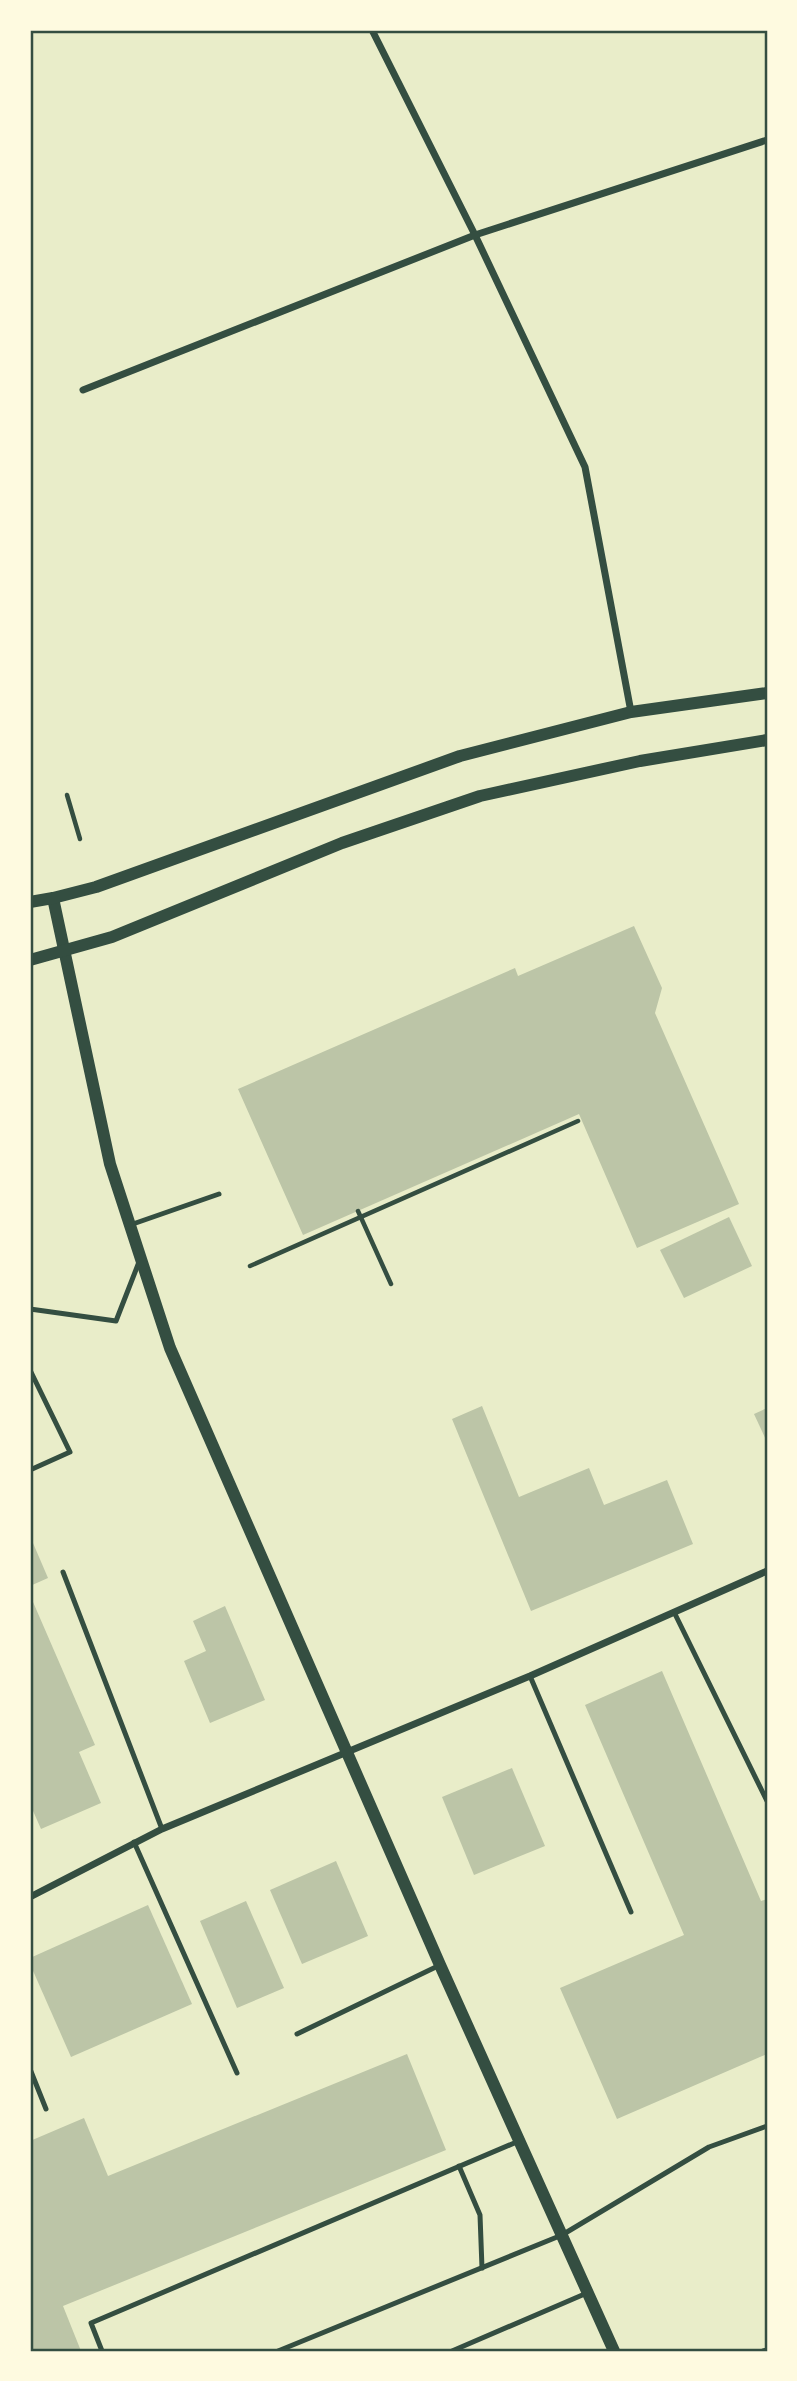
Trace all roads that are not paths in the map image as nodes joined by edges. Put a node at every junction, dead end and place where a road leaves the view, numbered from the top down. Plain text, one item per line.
1 (372, 30) edge
2 (767, 140) edge
3 (475, 235) junction
4 (83, 390) dead end
5 (767, 693) edge
6 (631, 712) junction
7 (767, 740) edge
8 (53, 898) junction
9 (30, 902) edge
10 (65, 951) junction
11 (30, 960) edge
12 (219, 1194) dead end
13 (130, 1225) junction
14 (141, 1258) junction
15 (30, 1309) edge
16 (30, 1370) edge
17 (30, 1470) edge
18 (767, 1571) edge
19 (63, 1572) dead end
20 (674, 1612) junction
21 (530, 1676) junction
22 (348, 1752) junction
23 (767, 1801) edge
24 (162, 1829) junction
25 (135, 1842) junction
26 (30, 1897) edge
27 (631, 1912) dead end
28 (440, 1965) junction
29 (298, 2034) dead end
30 (30, 2069) edge
31 (237, 2073) dead end
32 (46, 2109) dead end
33 (767, 2126) edge
34 (519, 2141) junction
35 (459, 2166) junction
36 (562, 2235) junction
37 (482, 2268) junction
38 (588, 2293) junction
39 (102, 2351) edge
40 (278, 2351) edge
41 (452, 2351) edge
42 (614, 2351) edge

1 - 3 street
2 - 3 street
3 - 4 street
3 - 6 street
5 - 6 street
6 - 8 street
7 - 10 street
8 - 9 street
8 - 10 street
10 - 11 street
10 - 13 street
12 - 13 lane
13 - 14 street
14 - 15 lane
14 - 22 street
16 - 17 lane
18 - 20 street
19 - 24 lane
20 - 21 street
20 - 23 lane
21 - 22 street
21 - 27 lane
22 - 24 street
22 - 28 street
24 - 25 street
25 - 26 street
25 - 31 lane
28 - 29 lane
28 - 34 street
30 - 32 lane
33 - 36 lane
34 - 35 lane
34 - 36 street
35 - 37 lane
35 - 39 lane
36 - 37 lane
36 - 38 street
37 - 40 lane
38 - 41 lane
38 - 42 street

